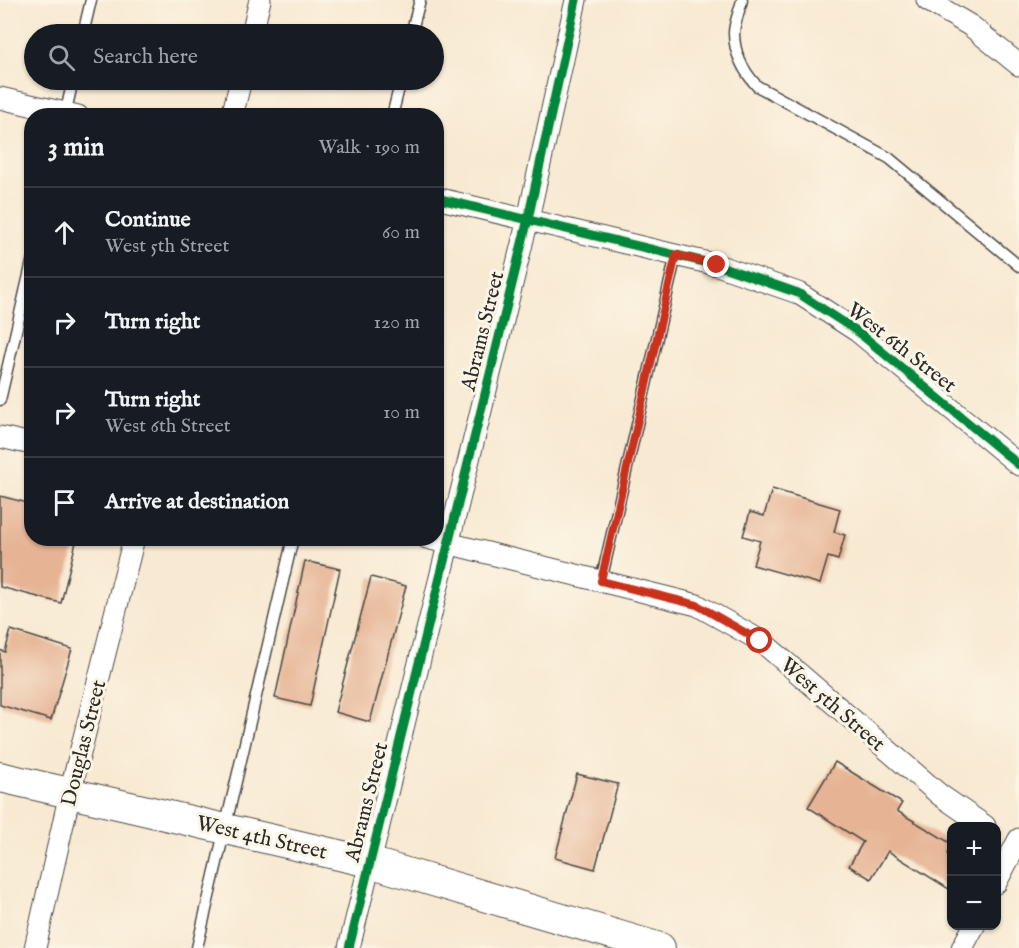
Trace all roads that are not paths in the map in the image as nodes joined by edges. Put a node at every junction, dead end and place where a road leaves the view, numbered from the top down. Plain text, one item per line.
1 (91, 0) edge
2 (260, 0) edge
3 (420, 0) edge
4 (576, 0) edge
5 (742, 0) edge
6 (927, 0) edge
7 (85, 24) edge
8 (254, 24) edge
9 (414, 24) edge
10 (1019, 65) edge
11 (72, 90) edge
12 (238, 90) edge
13 (398, 90) edge
14 (0, 98) edge
15 (41, 108) edge
16 (71, 108) edge
17 (234, 108) edge
18 (394, 108) edge
19 (444, 200) edge
20 (528, 219) junction
21 (676, 255) junction
22 (1019, 266) edge
23 (24, 296) edge
24 (0, 400) edge
25 (0, 437) edge
26 (24, 442) edge
27 (1019, 465) edge
28 (444, 543) edge
29 (449, 544) junction
30 (132, 546) edge
31 (291, 546) edge
32 (601, 581) junction
33 (0, 777) edge
34 (70, 793) junction
35 (979, 822) edge
36 (225, 829) junction
37 (1001, 837) edge
38 (1018, 845) edge
39 (369, 862) junction
40 (1000, 876) edge
41 (972, 930) edge
42 (35, 948) edge
43 (197, 948) edge
44 (349, 948) edge
45 (660, 948) edge
46 (962, 948) edge

1 - 7 lane
2 - 8 street
3 - 9 lane
4 - 20 street, Abrams Street
5 - 22 lane
6 - 10 street
11 - 16 lane
12 - 17 street
13 - 18 lane
14 - 15 street
19 - 20 street, West 6th Street
20 - 21 street, West 6th Street
20 - 29 street, Abrams Street
21 - 27 street, West 6th Street
21 - 32 lane
23 - 24 lane
25 - 26 street
28 - 29 street, West 5th Street
29 - 32 street, West 5th Street
29 - 39 street, Abrams Street
30 - 34 street, Douglas Street
31 - 36 lane
32 - 35 street, West 5th Street
33 - 34 main road, West 4th Street
34 - 36 main road, West 4th Street
34 - 42 street, Douglas Street
36 - 39 main road, West 4th Street
36 - 43 lane
37 - 38 street
38 - 40 street
39 - 44 street, Abrams Street
39 - 45 main road, West 4th Street
41 - 46 street

